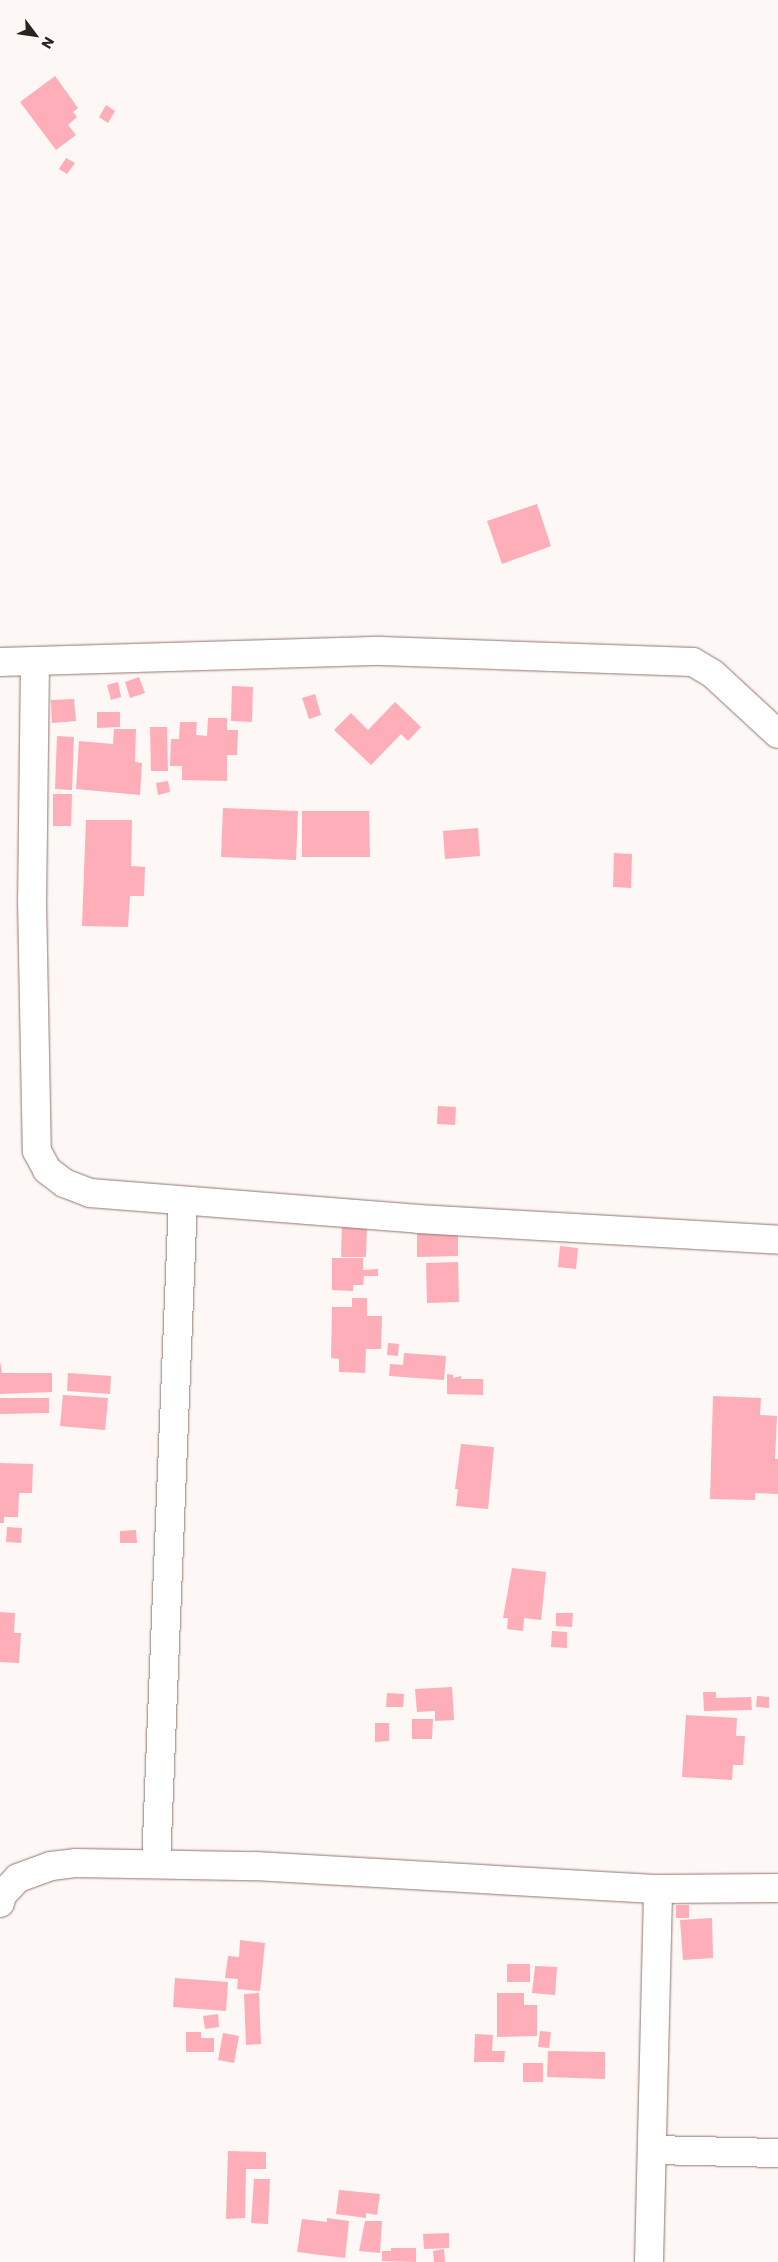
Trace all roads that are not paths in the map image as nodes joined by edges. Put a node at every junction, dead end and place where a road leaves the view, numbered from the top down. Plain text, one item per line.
1 (0, 662) edge
2 (35, 662) junction
3 (778, 734) edge
4 (183, 1201) junction
5 (778, 1240) edge
6 (156, 1864) junction
7 (9, 1878) edge
8 (778, 1888) edge
9 (658, 1889) junction
10 (0, 1903) edge
11 (654, 2150) junction
12 (778, 2154) edge
13 (650, 2262) edge

1 - 2 street
2 - 3 street
2 - 4 street
4 - 5 street
4 - 6 street
6 - 7 street
6 - 9 street
7 - 10 street
8 - 9 street
9 - 11 street
11 - 12 street
11 - 13 street

